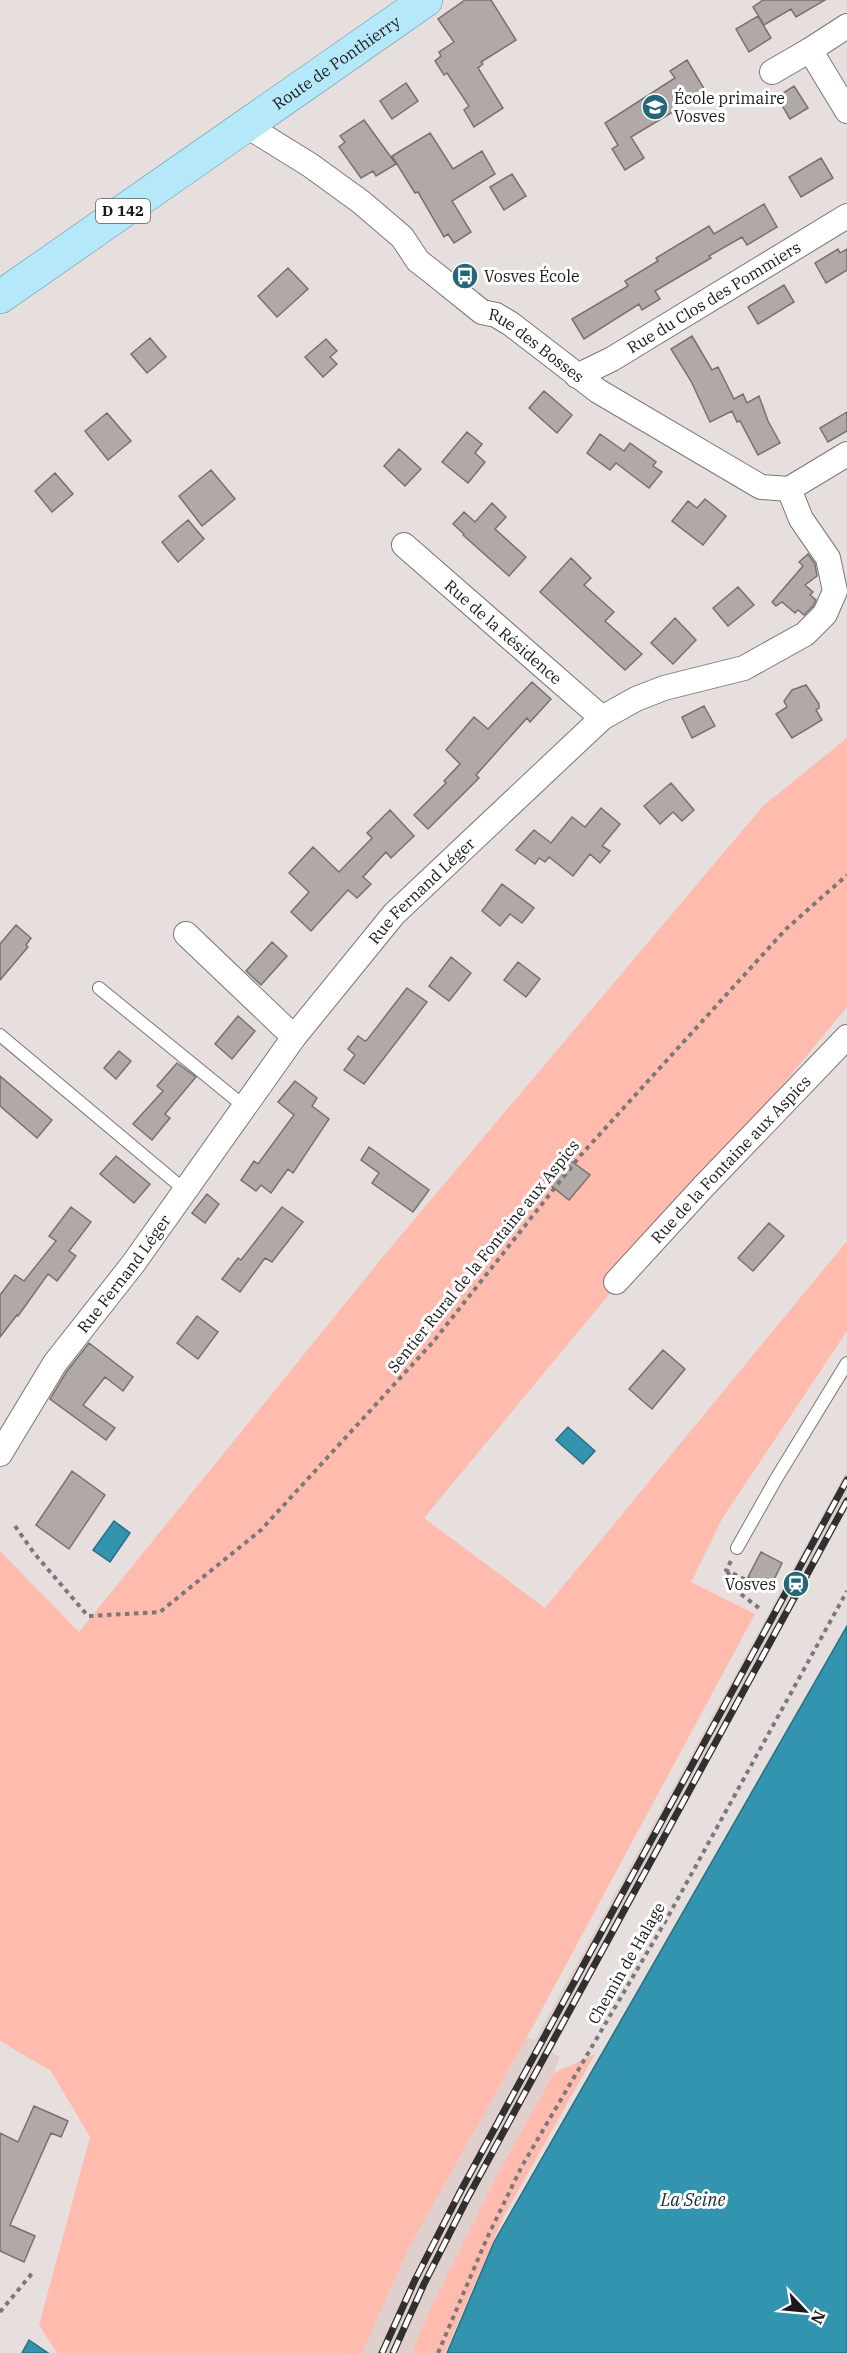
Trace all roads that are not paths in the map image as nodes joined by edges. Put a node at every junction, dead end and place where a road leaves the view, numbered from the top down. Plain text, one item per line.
1 (426, 0) edge
2 (847, 26) edge
3 (810, 50) junction
4 (772, 72) dead end
5 (847, 111) edge
6 (247, 126) junction
7 (847, 216) edge
8 (0, 297) edge
9 (577, 376) junction
10 (847, 454) edge
11 (789, 489) junction
12 (404, 545) dead end
13 (602, 718) junction
14 (186, 934) dead end
15 (99, 988) dead end
16 (0, 1035) edge
17 (294, 1037) junction
18 (847, 1037) edge
19 (245, 1107) junction
20 (186, 1191) junction
21 (616, 1282) dead end
22 (847, 1364) edge
23 (0, 1454) edge
24 (737, 1548) road end

1 - 6 main road, Route de Ponthierry / D 142
2 - 3 street
3 - 4 street
3 - 5 street
6 - 8 main road, D 142
6 - 9 street, Rue des Bosses
7 - 9 street, Rue du Clos des Pommiers
9 - 11 street, Rue des Bosses
10 - 11 street
11 - 13 street, Rue Fernand Léger
12 - 13 street, Rue de la Résidence
13 - 17 street, Rue Fernand Léger
14 - 17 street
15 - 19 lane
16 - 20 lane
17 - 19 street, Rue Fernand Léger
18 - 21 street, Rue de la Fontaine aux Aspics
19 - 20 street, Rue Fernand Léger
20 - 23 street, Rue Fernand Léger
22 - 24 lane

